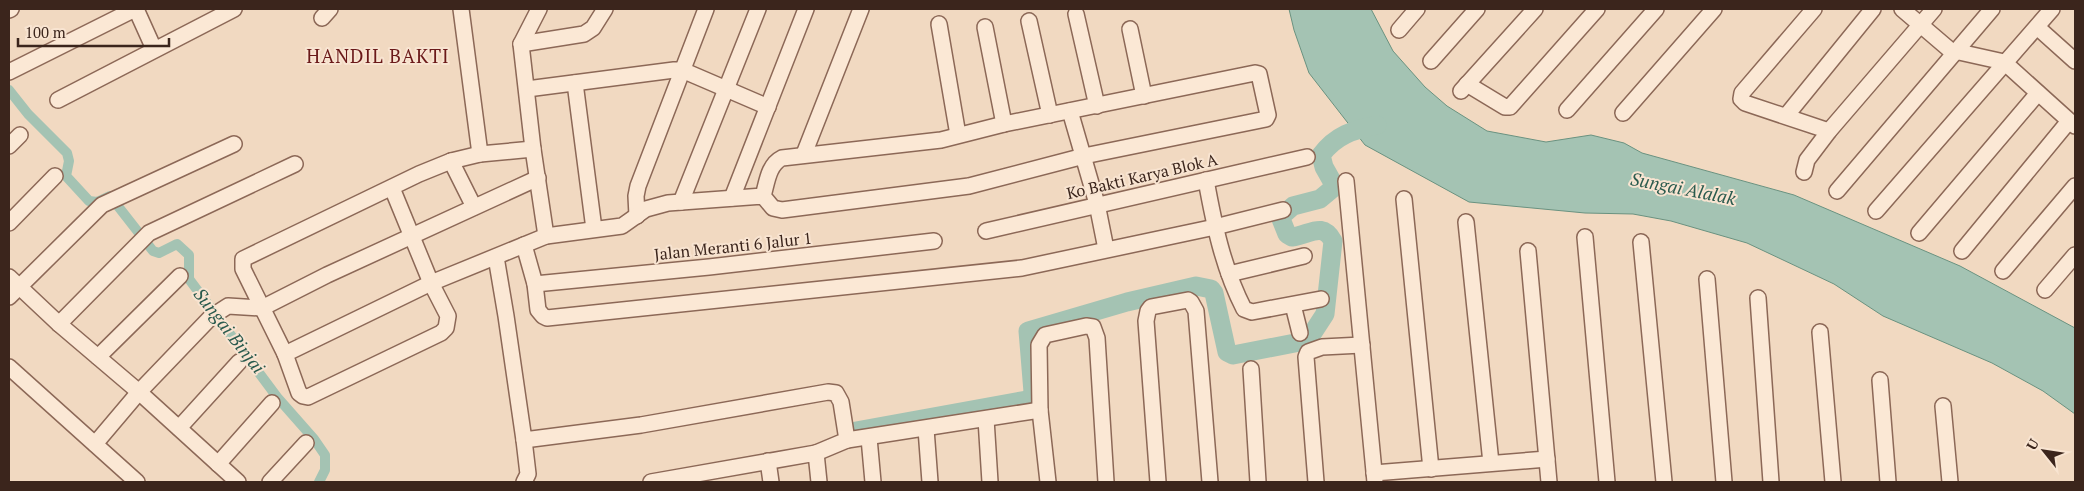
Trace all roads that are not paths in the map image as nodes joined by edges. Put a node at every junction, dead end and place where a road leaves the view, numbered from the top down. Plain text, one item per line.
1 (135, 9) edge
2 (234, 9) edge
3 (461, 9) edge
4 (539, 9) edge
5 (605, 9) edge
6 (706, 9) edge
7 (758, 9) edge
8 (806, 9) edge
9 (861, 9) edge
10 (1417, 9) edge
11 (1477, 9) edge
12 (1534, 9) edge
13 (1597, 9) edge
14 (1656, 9) edge
15 (1714, 9) edge
16 (1814, 9) edge
17 (1872, 9) edge
18 (1902, 9) edge
19 (1934, 9) edge
20 (1992, 9) edge
21 (2052, 9) edge
22 (1076, 14) dead end
23 (1029, 21) dead end
24 (939, 24) dead end
25 (1920, 25) junction
26 (2037, 26) junction
27 (985, 27) dead end
28 (1130, 29) dead end
29 (1399, 30) dead end
30 (520, 44) junction
31 (154, 49) junction
32 (1956, 52) junction
33 (1432, 61) dead end
34 (2075, 61) edge
35 (2004, 62) junction
36 (682, 70) junction
37 (9, 72) edge
38 (575, 83) junction
39 (527, 89) junction
40 (725, 89) junction
41 (2038, 93) junction
42 (1144, 96) junction
43 (58, 100) dead end
44 (1096, 106) junction
45 (768, 107) junction
46 (1567, 110) dead end
47 (1070, 111) junction
48 (1623, 113) dead end
49 (1050, 115) junction
50 (1786, 116) junction
51 (1004, 124) junction
52 (2072, 124) edge
53 (1829, 131) junction
54 (20, 134) dead end
55 (958, 135) junction
56 (234, 144) dead end
57 (9, 146) edge
58 (533, 149) junction
59 (480, 154) junction
60 (804, 154) junction
61 (1084, 156) junction
62 (1306, 157) dead end
63 (451, 161) junction
64 (295, 164) dead end
65 (1804, 172) dead end
66 (55, 176) dead end
67 (538, 178) junction
68 (1206, 180) junction
69 (1346, 181) dead end
70 (2075, 186) edge
71 (392, 188) junction
72 (1837, 191) dead end
73 (763, 196) junction
74 (732, 198) junction
75 (1404, 199) dead end
76 (681, 202) junction
77 (1097, 204) junction
78 (474, 207) junction
79 (1283, 210) dead end
80 (1876, 211) dead end
81 (637, 216) junction
82 (1466, 222) dead end
83 (9, 223) edge
84 (1215, 227) junction
85 (594, 229) junction
86 (986, 231) dead end
87 (1919, 232) dead end
88 (546, 236) junction
89 (412, 237) junction
90 (1585, 237) dead end
91 (934, 241) dead end
92 (1641, 242) dead end
93 (524, 245) junction
94 (1106, 249) junction
95 (1528, 251) dead end
96 (1962, 251) dead end
97 (2075, 255) edge
98 (1304, 256) dead end
99 (496, 257) junction
100 (2003, 271) dead end
101 (1229, 274) junction
102 (180, 276) dead end
103 (1707, 279) dead end
104 (431, 283) junction
105 (535, 284) junction
106 (12, 287) edge
107 (2045, 290) dead end
108 (1758, 298) dead end
109 (1321, 300) dead end
110 (1294, 304) junction
111 (262, 308) junction
112 (59, 324) junction
113 (1820, 332) dead end
114 (1300, 333) dead end
115 (1362, 345) junction
116 (285, 354) junction
117 (98, 357) junction
118 (239, 362) dead end
119 (9, 367) edge
120 (1251, 369) dead end
121 (1880, 380) dead end
122 (138, 392) junction
123 (272, 403) dead end
124 (1943, 406) dead end
125 (1040, 410) junction
126 (986, 420) junction
127 (179, 428) junction
128 (926, 429) junction
129 (870, 438) junction
130 (524, 440) junction
131 (847, 440) junction
132 (306, 443) dead end
133 (95, 444) junction
134 (816, 453) junction
135 (1547, 459) junction
136 (768, 461) junction
137 (218, 464) junction
138 (1491, 464) junction
139 (1431, 468) junction
140 (1374, 478) edge
141 (137, 482) edge
142 (238, 482) edge
143 (270, 482) edge
144 (524, 482) edge
145 (651, 482) edge
146 (771, 482) edge
147 (819, 482) edge
148 (873, 482) edge
149 (930, 482) edge
150 (990, 482) edge
151 (1048, 482) edge
152 (1106, 482) edge
153 (1158, 482) edge
154 (1210, 482) edge
155 (1258, 482) edge
156 (1316, 482) edge
157 (1549, 482) edge
158 (1607, 482) edge
159 (1664, 482) edge
160 (1724, 482) edge
161 (1771, 482) edge
162 (1833, 482) edge
163 (1888, 482) edge
164 (1950, 482) edge

1 - 31 street
1 - 37 street
2 - 31 street
3 - 59 street
4 - 30 street
5 - 30 street
6 - 36 street
7 - 40 street
8 - 45 street
9 - 60 street
10 - 29 street
11 - 33 street
12 - 13 street
14 - 46 street
15 - 48 street
16 - 50 street
17 - 50 street
18 - 25 street
19 - 25 street
20 - 32 street
21 - 26 street
22 - 44 street
23 - 49 street
24 - 55 street
25 - 32 street
25 - 53 street
26 - 34 street
26 - 35 street
27 - 51 street
28 - 42 street
30 - 39 street
31 - 43 street
32 - 35 street
32 - 72 street
35 - 41 street
35 - 80 street
36 - 38 street
36 - 40 street
36 - 81 street
38 - 39 street
38 - 85 street
39 - 58 street
40 - 45 street
40 - 76 street
41 - 52 street
41 - 87 street
42 - 44 street
42 - 61 street
44 - 47 street
45 - 74 street
47 - 49 street
47 - 61 street
49 - 51 street
50 - 53 street
51 - 55 street
52 - 96 street
53 - 65 street
54 - 57 street
55 - 60 street
56 - 106 street
58 - 59 street
58 - 67 street
59 - 63 street
60 - 73 street
61 - 73 street
61 - 77 street
62 - 68 street, Ko Bakti Karya Blok A
63 - 71 street
63 - 78 street
64 - 112 street
66 - 83 street
67 - 78 street
67 - 88 street
68 - 77 street, Ko Bakti Karya Blok A
68 - 84 street
69 - 115 street
70 - 100 street
71 - 89 street
71 - 111 street
73 - 74 street
74 - 76 street
75 - 139 street
76 - 81 street
77 - 86 street, Ko Bakti Karya Blok A
77 - 94 street
78 - 89 street
79 - 84 street
81 - 85 street
82 - 138 street
84 - 94 street
84 - 101 street
85 - 88 street
88 - 93 street
89 - 104 street
89 - 111 street
90 - 158 street
91 - 105 street, Jalan Meranti 6 Jalur 1
92 - 159 street
93 - 99 street
93 - 105 street
94 - 105 street
95 - 135 street
97 - 107 street
98 - 101 street
99 - 104 street
99 - 130 street
101 - 110 street
102 - 117 street
103 - 160 street
104 - 116 street
104 - 116 street
106 - 112 street
108 - 161 street
109 - 110 street
110 - 114 street
111 - 116 street
111 - 122 street
112 - 117 street
113 - 162 street
115 - 140 street
115 - 156 street
117 - 122 street
118 - 127 street
119 - 133 street
120 - 155 street
121 - 163 street
122 - 127 street
122 - 133 street
123 - 137 street
124 - 164 street
125 - 126 street
125 - 151 street
125 - 152 street
126 - 128 street
126 - 150 street
127 - 137 street
128 - 129 street
128 - 149 street
129 - 131 street
129 - 148 street
130 - 131 street
130 - 144 street
131 - 134 street
132 - 143 street
133 - 141 street
134 - 136 street
134 - 147 street
135 - 138 street
135 - 157 street
136 - 145 street
136 - 146 street
137 - 142 street
138 - 139 street
139 - 140 street
153 - 154 street

